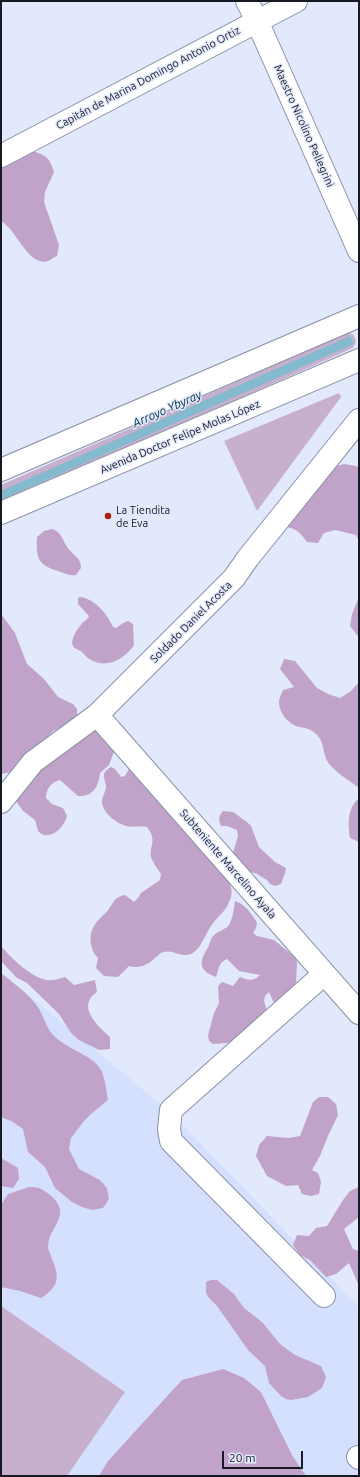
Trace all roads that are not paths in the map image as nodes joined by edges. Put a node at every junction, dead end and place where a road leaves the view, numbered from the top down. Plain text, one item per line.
1 (248, 1) edge
2 (296, 1) edge
3 (257, 21) junction
4 (1, 156) edge
5 (359, 251) edge
6 (359, 316) edge
7 (359, 360) edge
8 (359, 420) edge
9 (1, 470) edge
10 (1, 513) edge
11 (97, 715) junction
12 (1, 802) edge
13 (324, 974) junction
14 (359, 1013) edge
15 (324, 1296) dead end

1 - 3 street, Maestro Nicolino Pellegrini
2 - 3 street, Capitán de Marina Domingo Antonio Ortiz
3 - 4 street, Capitán de Marina Domingo Antonio Ortiz
3 - 5 street, Maestro Nicolino Pellegrini
6 - 9 street
7 - 10 street, Avenida Doctor Felipe Molas López
8 - 11 street, Soldado Daniel Acosta
11 - 12 street, Soldado Daniel Acosta
11 - 13 street, Subteniente Marcelino Ayala
13 - 14 street, Subteniente Marcelino Ayala
13 - 15 street

